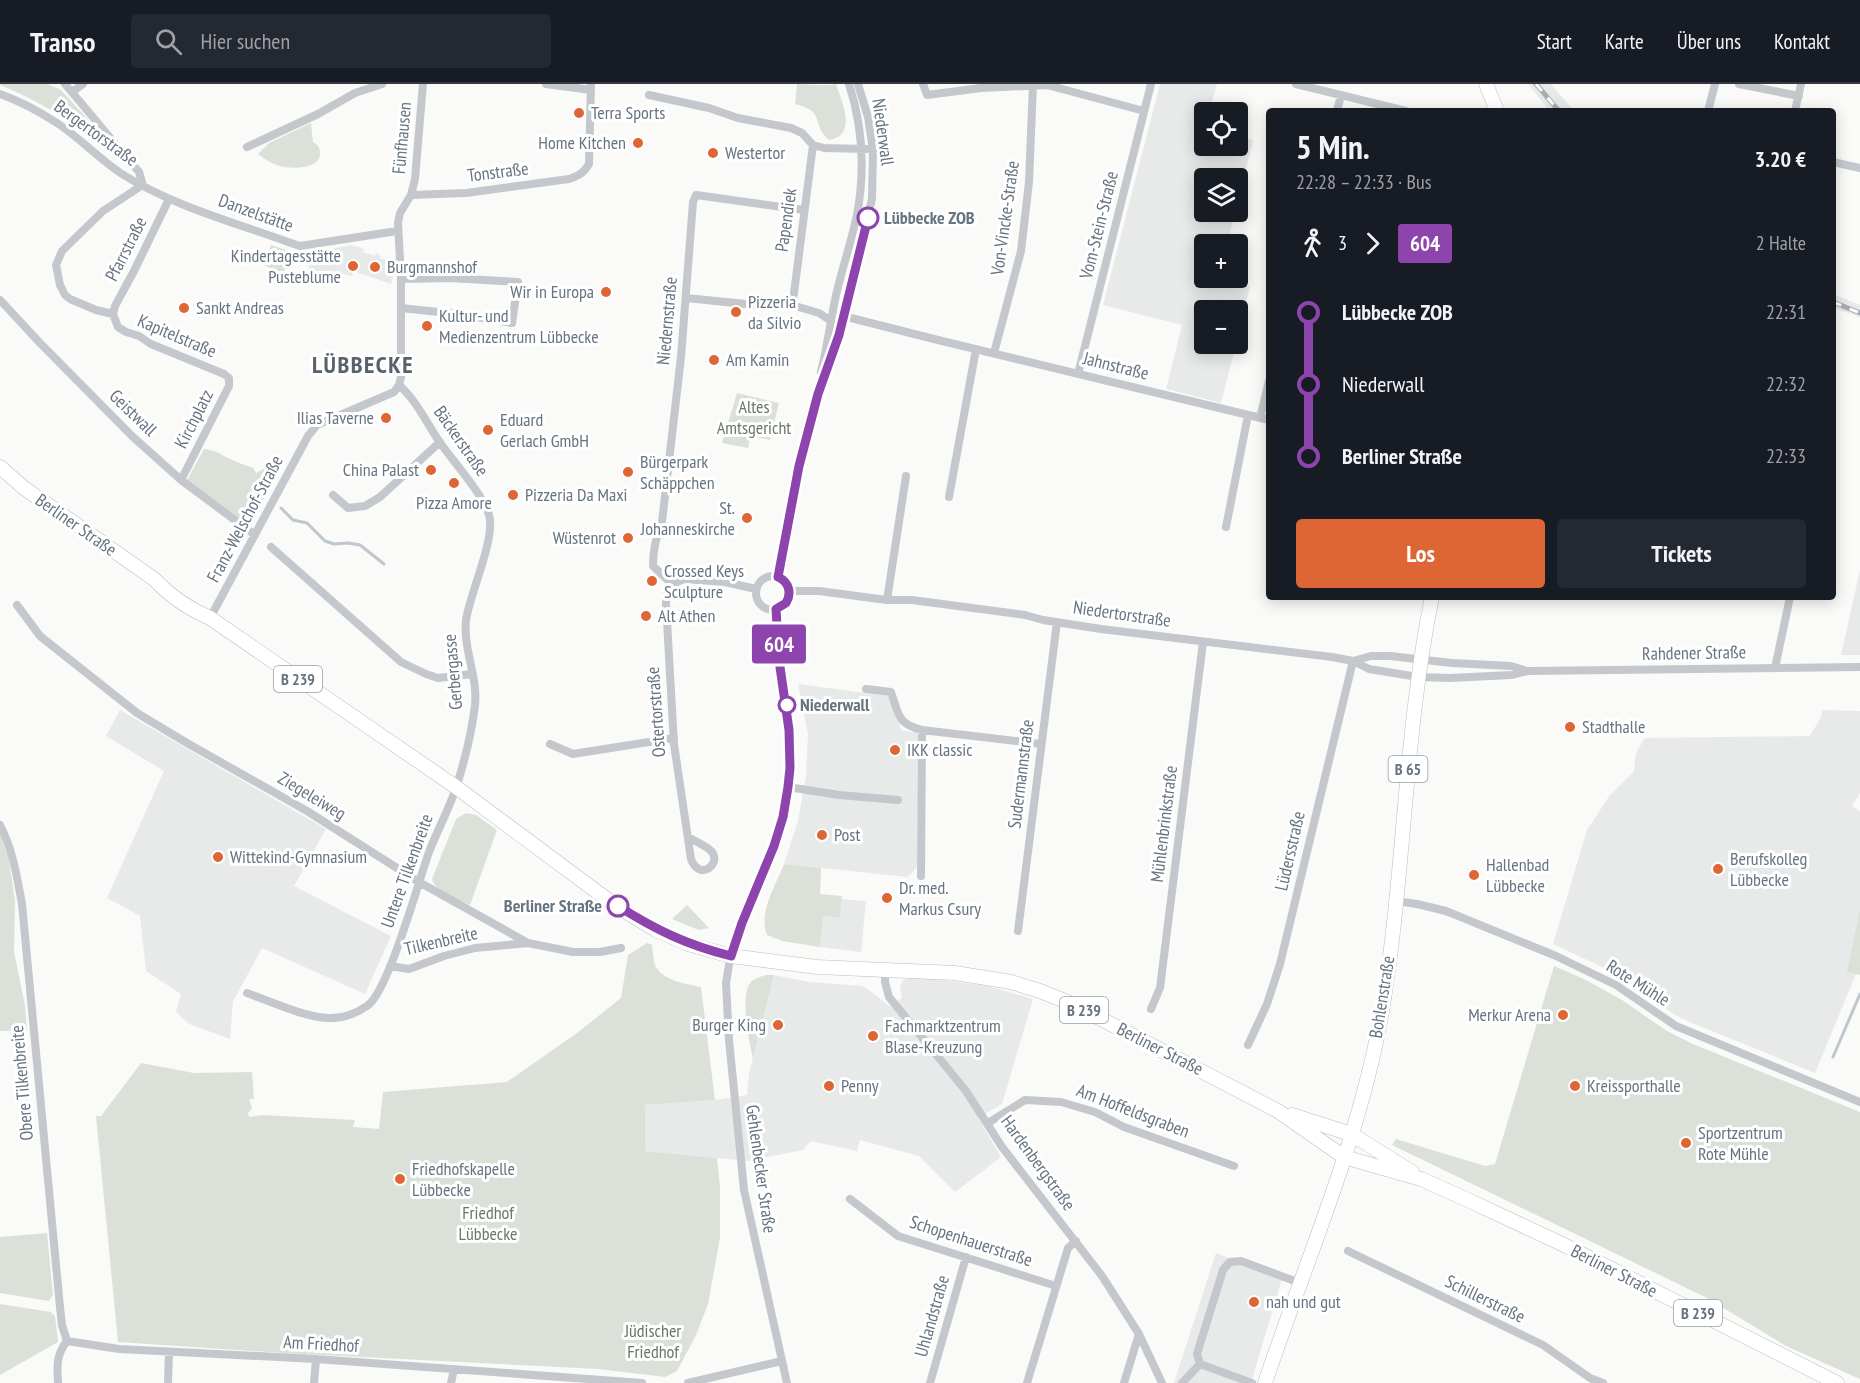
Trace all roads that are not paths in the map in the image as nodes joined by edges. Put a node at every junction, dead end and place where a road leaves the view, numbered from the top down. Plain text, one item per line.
1 (65, 84) edge
2 (83, 84) edge
3 (381, 84) edge
4 (423, 84) edge
5 (546, 84) edge
6 (849, 84) edge
7 (858, 84) edge
8 (923, 84) edge
9 (1151, 84) edge
10 (1296, 84) edge
11 (1486, 84) edge
12 (1715, 84) edge
13 (1739, 84) edge
14 (1801, 84) edge
15 (1033, 85) edge
16 (591, 87) edge
17 (72, 92) junction
18 (0, 94) edge
19 (649, 95) dead end
20 (1341, 95) junction
21 (1799, 96) junction
22 (1337, 108) edge
23 (1394, 108) edge
24 (1496, 108) edge
25 (1709, 108) edge
26 (1796, 108) edge
27 (1144, 111) junction
28 (813, 145) junction
29 (247, 147) dead end
30 (862, 147) junction
31 (873, 150) junction
32 (1836, 163) edge
33 (1860, 168) edge
34 (141, 184) junction
35 (411, 195) junction
36 (169, 199) junction
37 (804, 210) junction
38 (398, 231) junction
39 (402, 279) junction
40 (686, 298) junction
41 (0, 300) edge
42 (793, 300) junction
43 (401, 308) junction
44 (113, 314) junction
45 (843, 315) junction
46 (831, 321) junction
47 (976, 350) junction
48 (994, 353) junction
49 (224, 374) joint
50 (1078, 374) junction
51 (399, 386) junction
52 (818, 394) junction
53 (1266, 404) edge
54 (1248, 415) junction
55 (1264, 419) edge
56 (440, 442) junction
57 (0, 467) edge
58 (906, 476) dead end
59 (181, 480) junction
60 (333, 495) dead end
61 (949, 497) dead end
62 (490, 519) joint
63 (1226, 527) dead end
64 (255, 535) junction
65 (272, 547) dead end
66 (778, 577) junction
67 (672, 584) junction
68 (756, 589) junction
69 (789, 591) junction
70 (887, 600) junction
71 (1431, 600) edge
72 (1789, 600) edge
73 (17, 605) dead end
74 (776, 609) junction
75 (210, 618) junction
76 (1057, 622) junction
77 (1203, 642) junction
78 (1421, 659) junction
79 (1353, 661) junction
80 (1860, 667) edge
81 (1775, 668) junction
82 (1528, 671) junction
83 (472, 674) junction
84 (1418, 677) junction
85 (866, 689) dead end
86 (922, 730) junction
87 (674, 738) junction
88 (550, 744) dead end
89 (1041, 744) junction
90 (456, 787) junction
91 (788, 787) junction
92 (898, 800) dead end
93 (0, 825) edge
94 (688, 837) dead end
95 (921, 876) dead end
96 (419, 882) junction
97 (1396, 901) junction
98 (1018, 931) dead end
99 (528, 943) junction
100 (621, 948) dead end
101 (731, 956) junction
102 (390, 966) junction
103 (885, 969) junction
104 (247, 993) dead end
105 (1151, 1009) dead end
106 (1248, 1045) dead end
107 (1860, 1102) edge
108 (1278, 1111) junction
109 (988, 1123) junction
110 (1351, 1134) junction
111 (1344, 1157) junction
112 (1234, 1166) dead end
113 (1421, 1179) junction
114 (850, 1199) dead end
115 (1076, 1241) junction
116 (1348, 1251) dead end
117 (966, 1257) junction
118 (1300, 1283) junction
119 (1056, 1286) junction
120 (1139, 1334) junction
121 (67, 1341) junction
122 (169, 1352) junction
123 (316, 1359) junction
124 (782, 1361) junction
125 (1200, 1364) junction
126 (454, 1369) junction
127 (574, 1380) edge
128 (58, 1383) edge
129 (168, 1383) edge
130 (314, 1383) edge
131 (451, 1383) edge
132 (642, 1383) edge
133 (688, 1383) edge
134 (787, 1383) edge
135 (930, 1383) edge
136 (1027, 1383) edge
137 (1124, 1383) edge
138 (1162, 1383) edge
139 (1182, 1383) edge
140 (1252, 1383) edge
141 (1265, 1383) edge
142 (1603, 1383) edge
143 (1837, 1383) edge

1 - 17 street
2 - 17 street
3 - 29 street
4 - 35 street, Fünfhausen
5 - 16 street
6 - 30 street, Niederwall
7 - 31 street, Niederwall
8 - 15 street
9 - 27 street, Vom-Stein-Straße
10 - 20 street
11 - 24 main road
12 - 25 street
13 - 21 street
14 - 21 street
15 - 27 street
15 - 48 street, Von-Vincke-Straße
16 - 35 street, Tonstraße
17 - 34 street
18 - 34 street, Bergertorstraße
19 - 28 street
20 - 22 street
20 - 23 street
21 - 26 street
27 - 50 street, Vom-Stein-Straße
28 - 30 street
28 - 37 street, Papendiek
30 - 31 street
30 - 46 street, Niederwall
31 - 45 street, Niederwall
32 - 33 street
34 - 36 street, Danzelstätte
34 - 44 street, Kapitelstraße
35 - 38 street
36 - 38 street, Danzelstätte
36 - 44 street, Pfarrstraße
37 - 40 street, Niedernstraße
37 - 42 street, Papendiek
38 - 39 street
39 - 43 street
39 - 43 street
40 - 42 street
40 - 67 street, Niedernstraße
41 - 59 street, Geistwall
42 - 46 street
43 - 51 street
44 - 49 street, Kapitelstraße
45 - 47 street, Jahnstraße
45 - 52 street, Niederwall
46 - 52 street, Niederwall
47 - 48 street, Jahnstraße
47 - 61 street
48 - 50 street, Jahnstraße
49 - 59 street, Kirchplatz
50 - 54 street, Jahnstraße
51 - 56 street, Bäckerstraße
51 - 64 street, Franz-Welschof-Straße
52 - 66 street, Niederwall
53 - 55 street
54 - 55 street, Jahnstraße
54 - 63 street
56 - 60 street
56 - 62 street, Bäckerstraße
57 - 75 main road, Berliner Straße / B 239
58 - 70 street
59 - 64 street, Geistwall
62 - 83 street, Gerbergasse
64 - 75 street, Franz-Welschof-Straße
65 - 83 street
66 - 68 street
66 - 69 street
67 - 68 street
67 - 87 street, Ostertorstraße
68 - 74 street
69 - 70 street, Niedertorstraße
69 - 74 street
70 - 76 street, Niedertorstraße
71 - 78 main road, Bohlenstraße
72 - 81 street
73 - 96 street, Ziegeleiweg
74 - 91 street
75 - 90 main road, Berliner Straße / B 239
76 - 77 street, Niedertorstraße
76 - 89 street, Sudermannstraße
77 - 79 street, Niedertorstraße
77 - 105 street, Mühlenbrinkstraße
78 - 79 street, Niedertorstraße
78 - 82 street, Rahdener Straße
78 - 84 main road, Bohlenstraße
79 - 84 street, Niedertorstraße
79 - 106 street, Lüdersstraße
80 - 81 street, Rahdener Straße
81 - 82 street, Rahdener Straße
82 - 84 street, Rahdener Straße
83 - 90 street, Gerbergasse
84 - 97 main road, Bohlenstraße / B 65
85 - 86 street
86 - 89 street
86 - 95 street
87 - 88 street
87 - 94 street, Ostertorstraße
89 - 98 street, Sudermannstraße
90 - 96 street, Untere Tilkenbreite
90 - 101 main road, Berliner Straße / B 239
91 - 92 street
91 - 101 street
93 - 121 street, Obere Tilkenbreite
96 - 99 street, Ziegeleiweg
96 - 102 street, Untere Tilkenbreite
97 - 107 street, Rote Mühle
97 - 110 main road, Bohlenstraße / B 65
99 - 100 street, Ziegeleiweg
99 - 102 street, Tilkenbreite
101 - 103 main road, Berliner Straße / B 239
101 - 124 street, Gehlenbecker Straße
102 - 104 street, Tilkenbreite
103 - 108 main road, Berliner Straße / B 239
103 - 109 street, Hardenbergstraße
108 - 110 main road, Berliner Straße / B 239
108 - 111 main road, Berliner Straße / B 239
109 - 112 street, Am Hoffeldsgraben
109 - 115 street, Hardenbergstraße
110 - 111 main road, Bohlenstraße / B 65
110 - 113 main road, Berliner Straße / B 239
111 - 113 main road, Berliner Straße / B 239
111 - 118 main road, Bohlenstraße / B 65
113 - 143 main road, Berliner Straße / B 239
114 - 117 street, Schopenhauerstraße
115 - 119 street
115 - 120 street, Hardenbergstraße
116 - 142 street, Schillerstraße
117 - 119 street, Schopenhauerstraße
117 - 135 street, Uhlandstraße
118 - 125 street
118 - 141 main road, Bohlenstraße / B 65
119 - 136 street
120 - 137 street
120 - 138 street, Hardenbergstraße
121 - 122 street, Am Friedhof
121 - 128 street
122 - 123 street, Am Friedhof
122 - 129 street
123 - 126 street, Am Friedhof
123 - 130 street
124 - 133 street
124 - 134 street, Gehlenbecker Straße
125 - 139 street
125 - 140 street
126 - 127 street, Am Friedhof
126 - 131 street
127 - 132 street, Am Friedhof

